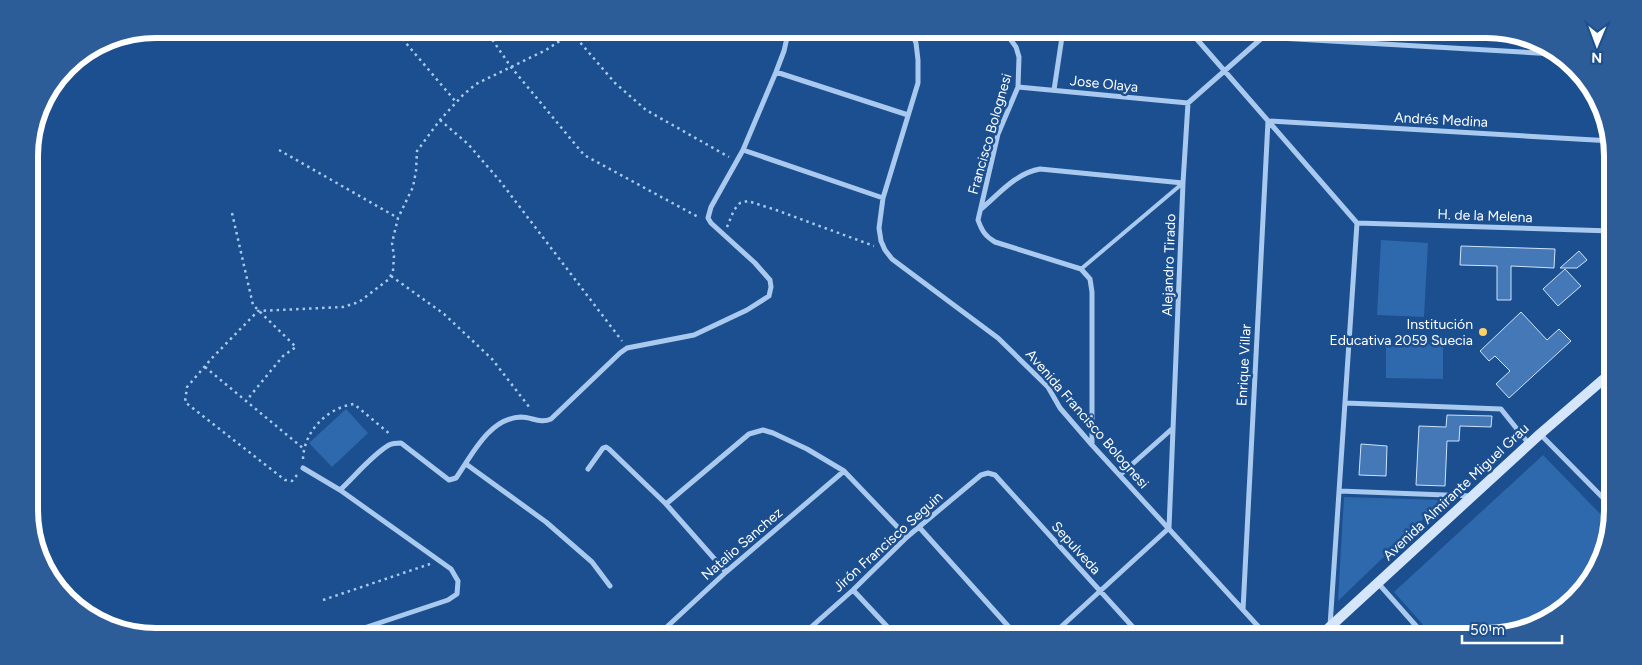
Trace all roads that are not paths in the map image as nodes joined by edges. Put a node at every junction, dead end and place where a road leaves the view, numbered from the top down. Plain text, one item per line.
1 (788, 38) edge
2 (914, 38) edge
3 (1010, 38) edge
4 (1062, 38) edge
5 (1196, 38) edge
6 (1262, 38) edge
7 (1280, 38) edge
8 (1545, 53) edge
9 (1224, 71) junction
10 (776, 72) junction
11 (1018, 87) junction
12 (1054, 90) junction
13 (1188, 103) junction
14 (908, 115) junction
15 (1268, 121) junction
16 (1603, 140) edge
17 (743, 150) junction
18 (1183, 183) junction
19 (883, 198) junction
20 (980, 210) junction
21 (1357, 223) junction
22 (1604, 231) edge
23 (1081, 269) junction
24 (1604, 379) edge
25 (1345, 403) junction
26 (1173, 428) junction
27 (1540, 434) junction
28 (1530, 444) junction
29 (1092, 445) junction
30 (466, 464) junction
31 (303, 468) road end
32 (588, 469) dead end
33 (844, 471) junction
34 (995, 475) joint
35 (1120, 475) junction
36 (340, 490) junction
37 (1339, 491) junction
38 (1472, 496) junction
39 (1604, 499) edge
40 (666, 504) junction
41 (919, 527) junction
42 (1169, 528) junction
43 (907, 537) junction
44 (726, 572) junction
45 (1378, 583) junction
46 (610, 586) dead end
47 (853, 590) junction
48 (1100, 591) junction
49 (1243, 610) junction
50 (888, 627) edge
51 (1009, 627) edge
52 (1060, 627) edge
53 (1133, 627) edge
54 (1259, 627) edge
55 (1330, 627) joint
56 (1417, 627) edge
57 (364, 628) edge
58 (666, 628) edge
59 (811, 628) edge

1 - 10 street
2 - 14 street
3 - 11 street, Francisco Bolognesi
4 - 12 street
5 - 9 street
6 - 9 street
7 - 8 street
9 - 13 street
9 - 15 street
10 - 14 street
10 - 17 street
11 - 12 street, Jose Olaya
11 - 20 street, Francisco Bolognesi
12 - 13 street, Jose Olaya
13 - 18 street, Alejandro Tirado
14 - 19 street
15 - 16 street, Andrés Medina
15 - 21 street
15 - 49 street, Enrique Villar
17 - 19 street
17 - 30 street
18 - 20 street
18 - 23 lane
18 - 26 street, Alejandro Tirado
19 - 29 street, Avenida Francisco Bolognesi
20 - 23 street, Francisco Bolognesi
21 - 22 street, H. de la Melena
21 - 25 street
23 - 29 street
24 - 27 street, Avenida Almirante Miguel Grau
25 - 28 street
25 - 37 street
26 - 35 street
26 - 42 street, Alejandro Tirado
27 - 28 street, Avenida Almirante Miguel Grau
27 - 39 street
28 - 38 street, Avenida Almirante Miguel Grau
29 - 35 street, Avenida Francisco Bolognesi
30 - 36 street
30 - 46 street
31 - 36 street
32 - 40 street
33 - 40 street
33 - 43 street
33 - 44 street, Natalio Sanchez
34 - 41 street, Jirón Francisco Seguin
34 - 48 street, Sepulveda
35 - 42 street, Avenida Francisco Bolognesi
36 - 57 street
37 - 38 street
37 - 55 street
38 - 45 street, Avenida Almirante Miguel Grau
40 - 44 street
41 - 43 street, Jirón Francisco Seguin
41 - 51 street
42 - 48 street
42 - 49 street, Avenida Francisco Bolognesi
43 - 47 street, Jirón Francisco Seguin
44 - 58 street, Natalio Sanchez
45 - 55 street, Avenida Almirante Miguel Grau
45 - 56 street
47 - 50 street
47 - 59 street, Jirón Francisco Seguin
48 - 52 street
48 - 53 street, Sepulveda
49 - 54 street, Avenida Francisco Bolognesi

